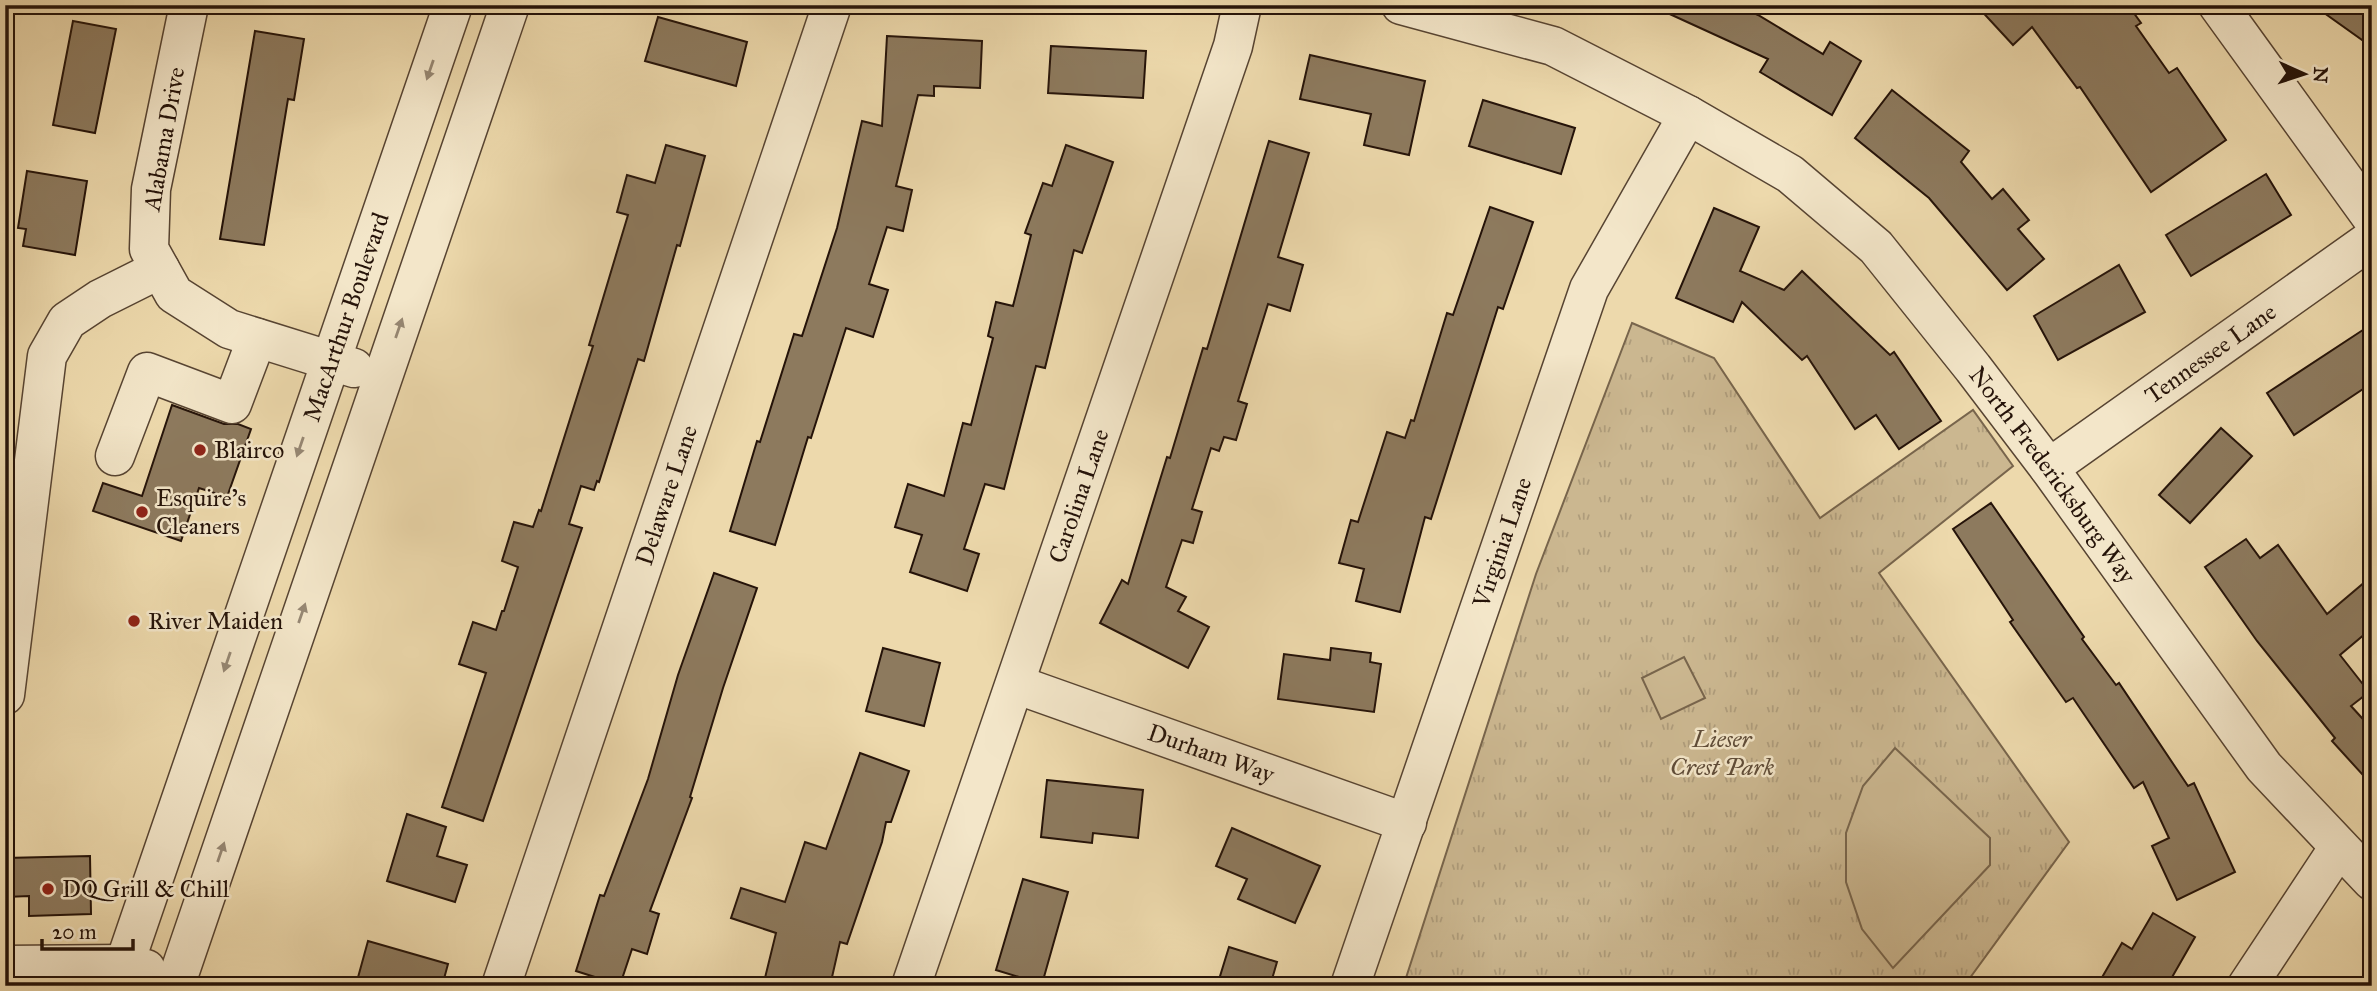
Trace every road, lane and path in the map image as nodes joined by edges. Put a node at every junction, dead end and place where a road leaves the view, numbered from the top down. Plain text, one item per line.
1 (189, 5) edge
2 (453, 5) edge
3 (510, 5) edge
4 (832, 5) edge
5 (1242, 5) edge
6 (1401, 5) edge
7 (2218, 5) edge
8 (1688, 115) junction
9 (2372, 218) edge
10 (2372, 239) edge
11 (160, 269) junction
12 (257, 338) junction
13 (330, 360) junction
14 (382, 376) junction
15 (115, 456) dead end
16 (2049, 468) junction
17 (17, 501) edge
18 (1015, 684) junction
19 (5, 695) edge
20 (1407, 823) junction
21 (2339, 848) junction
22 (2372, 881) edge
23 (5, 965) edge
24 (120, 975) edge
25 (182, 983) edge
26 (502, 986) edge
27 (911, 986) edge
28 (1350, 986) edge
29 (2247, 986) edge

1 - 11 street, Alabama Drive
2 -> 13 street, MacArthur Boulevard
14 -> 3 street
4 - 26 street, Delaware Lane
5 - 18 street, Carolina Lane
6 - 8 street, North Fredericksburg Way
7 - 9 street
8 - 16 street, North Fredericksburg Way
8 - 20 street, Virginia Lane
10 - 16 street, Tennessee Lane
11 - 12 street, Alabama Drive
11 - 17 street
12 - 13 street, Alabama Drive
12 - 15 street
13 - 14 street, Alabama Drive
13 -> 24 street, MacArthur Boulevard
25 -> 14 street
16 - 21 street, North Fredericksburg Way
17 - 19 street
18 - 20 street, Durham Way
18 - 27 street, Carolina Lane
20 - 28 street, Virginia Lane
21 - 22 street, North Fredericksburg Way
21 - 29 street
23 - 24 street
24 - 25 street

